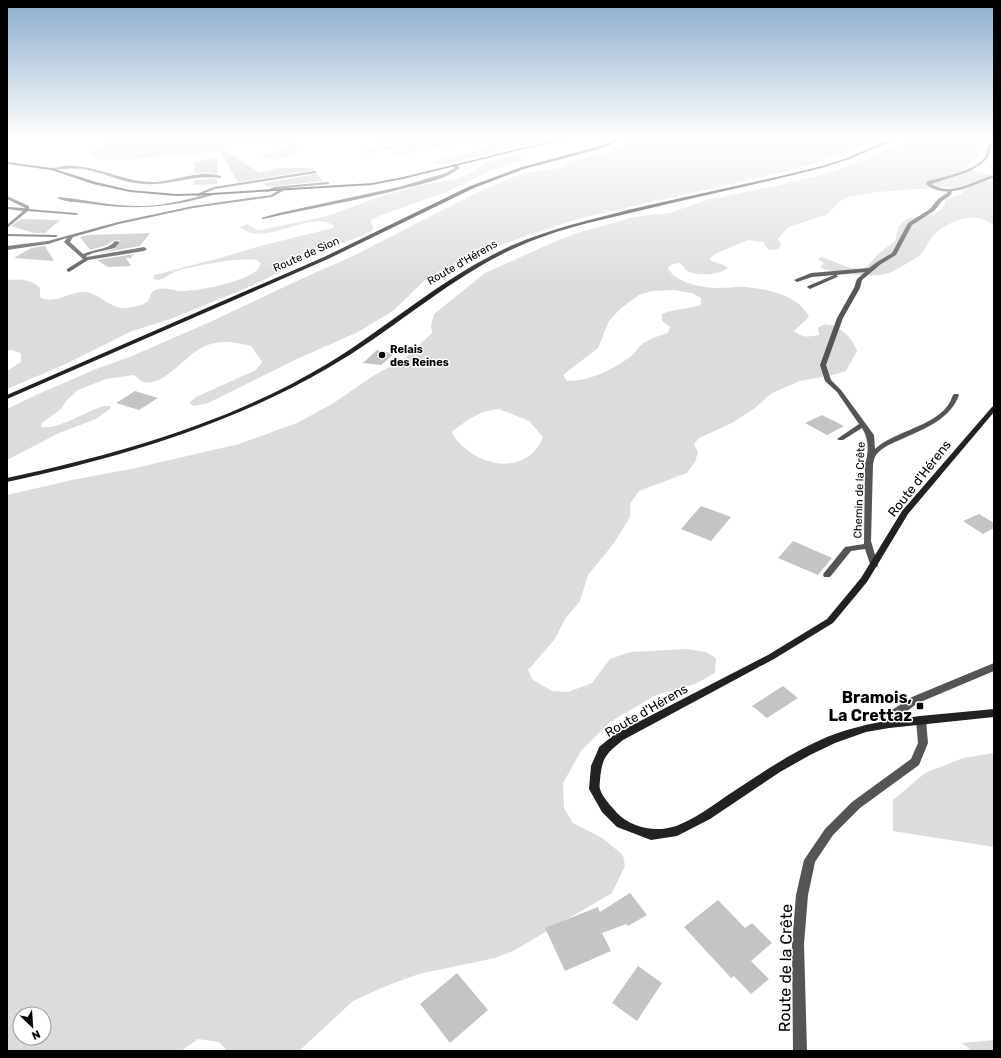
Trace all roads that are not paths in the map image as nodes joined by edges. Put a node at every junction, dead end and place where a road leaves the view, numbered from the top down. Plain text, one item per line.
1 (119, 188) edge
2 (213, 188) edge
3 (273, 188) edge
4 (315, 188) edge
5 (397, 188) edge
6 (469, 188) edge
7 (729, 188) edge
8 (936, 188) edge
9 (955, 188) edge
10 (950, 190) junction
11 (266, 191) junction
12 (281, 191) junction
13 (211, 194) junction
14 (196, 195) junction
15 (7, 198) edge
16 (59, 198) dead end
17 (7, 208) edge
18 (26, 211) junction
19 (76, 214) dead end
20 (263, 218) dead end
21 (7, 227) edge
22 (81, 233) junction
23 (7, 235) edge
24 (71, 236) junction
25 (117, 242) dead end
26 (7, 248) edge
27 (144, 249) dead end
28 (84, 258) junction
29 (69, 270) dead end
30 (870, 270) junction
31 (839, 274) junction
32 (797, 280) dead end
33 (810, 287) dead end
34 (956, 395) dead end
35 (7, 397) edge
36 (994, 408) edge
37 (863, 424) junction
38 (841, 439) dead end
39 (872, 455) junction
40 (7, 480) edge
41 (867, 546) junction
42 (874, 565) junction
43 (827, 575) dead end
44 (994, 667) edge
45 (994, 713) edge
46 (921, 720) junction
47 (888, 724) junction
48 (800, 1051) edge

1 - 14 main road
2 - 14 street
3 - 11 street
4 - 12 main road
5 - 20 street
6 - 35 main road, Route de Sion
7 - 40 main road, Route d'Hérens
8 - 10 street
9 - 10 street
10 - 30 street, Chemin de la Crête
11 - 12 main road
11 - 13 main road
12 - 22 street
13 - 14 main road
13 - 16 street
15 - 18 street
17 - 18 street
18 - 19 street
18 - 21 street
22 - 23 street
22 - 24 street
24 - 26 street
24 - 28 street
25 - 28 street
27 - 28 street
28 - 29 street
30 - 31 street
30 - 37 street, Chemin de la Crête
31 - 32 street
31 - 33 street
34 - 39 street
36 - 42 main road, Route d'Hérens
37 - 38 street
37 - 39 street, Chemin de la Crête
39 - 41 street, Chemin de la Crête
41 - 42 street, Chemin de la Crête
41 - 43 street
42 - 47 main road, Route d'Hérens
44 - 47 street
45 - 46 main road, Route d'Hérens
46 - 47 main road, Route d'Hérens
46 - 48 street, Route de la Crête

